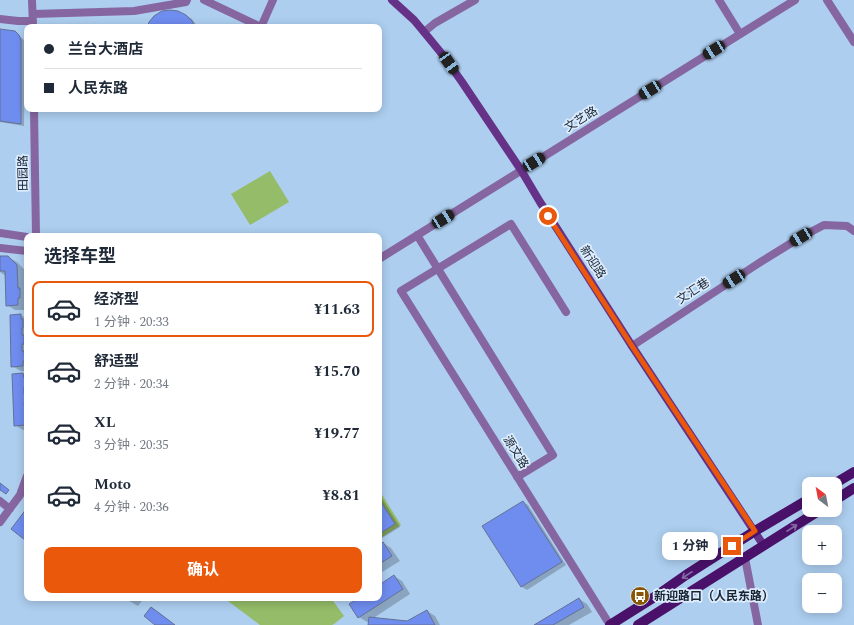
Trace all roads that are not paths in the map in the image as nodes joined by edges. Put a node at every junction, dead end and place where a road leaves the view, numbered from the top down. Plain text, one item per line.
1 (32, 0) edge
2 (187, 0) edge
3 (204, 0) edge
4 (274, 0) edge
5 (392, 0) edge
6 (475, 0) edge
7 (719, 0) edge
8 (795, 0) edge
9 (827, 0) edge
10 (0, 19) edge
11 (33, 20) edge
12 (255, 24) edge
13 (262, 24) edge
14 (424, 32) junction
15 (740, 34) junction
16 (854, 42) edge
17 (34, 112) edge
18 (521, 170) junction
19 (854, 231) edge
20 (0, 233) edge
21 (36, 233) edge
22 (417, 235) junction
23 (24, 237) edge
24 (0, 248) edge
25 (24, 251) edge
26 (382, 257) edge
27 (438, 269) junction
28 (566, 312) dead end
29 (632, 346) junction
30 (854, 472) edge
31 (517, 477) junction
32 (842, 479) edge
33 (24, 485) edge
34 (854, 488) edge
35 (842, 496) edge
36 (0, 501) edge
37 (802, 503) edge
38 (10, 509) junction
39 (809, 517) edge
40 (0, 522) edge
41 (755, 531) junction
42 (764, 546) junction
43 (745, 558) junction
44 (610, 625) edge
45 (638, 625) edge
46 (758, 625) edge

1 - 11 street
2 - 11 street
3 - 12 street
4 - 13 street
5 - 14 street, 新迎路
6 - 14 street
7 - 15 street
8 - 15 street, 文艺路
9 - 16 street
10 - 11 street
14 - 18 street, 新迎路
15 - 18 street, 文艺路
17 - 21 street, 田园路
18 - 22 street, 文艺路
18 - 29 street, 新迎路
19 - 29 street, 文汇巷
20 - 23 street
22 - 26 street, 文艺路
22 - 27 street
24 - 25 street
27 - 28 street
27 - 31 street
27 - 31 street, 源文路
29 - 41 street, 新迎路
30 - 32 main road
31 - 44 street, 源文路
33 - 38 street
34 - 35 main road
36 - 38 street
37 - 41 main road
38 - 40 street
42 -> 39 main road
41 - 42 street, 新迎路
41 -> 44 main road
42 - 43 main road
43 - 45 main road
43 - 46 street

